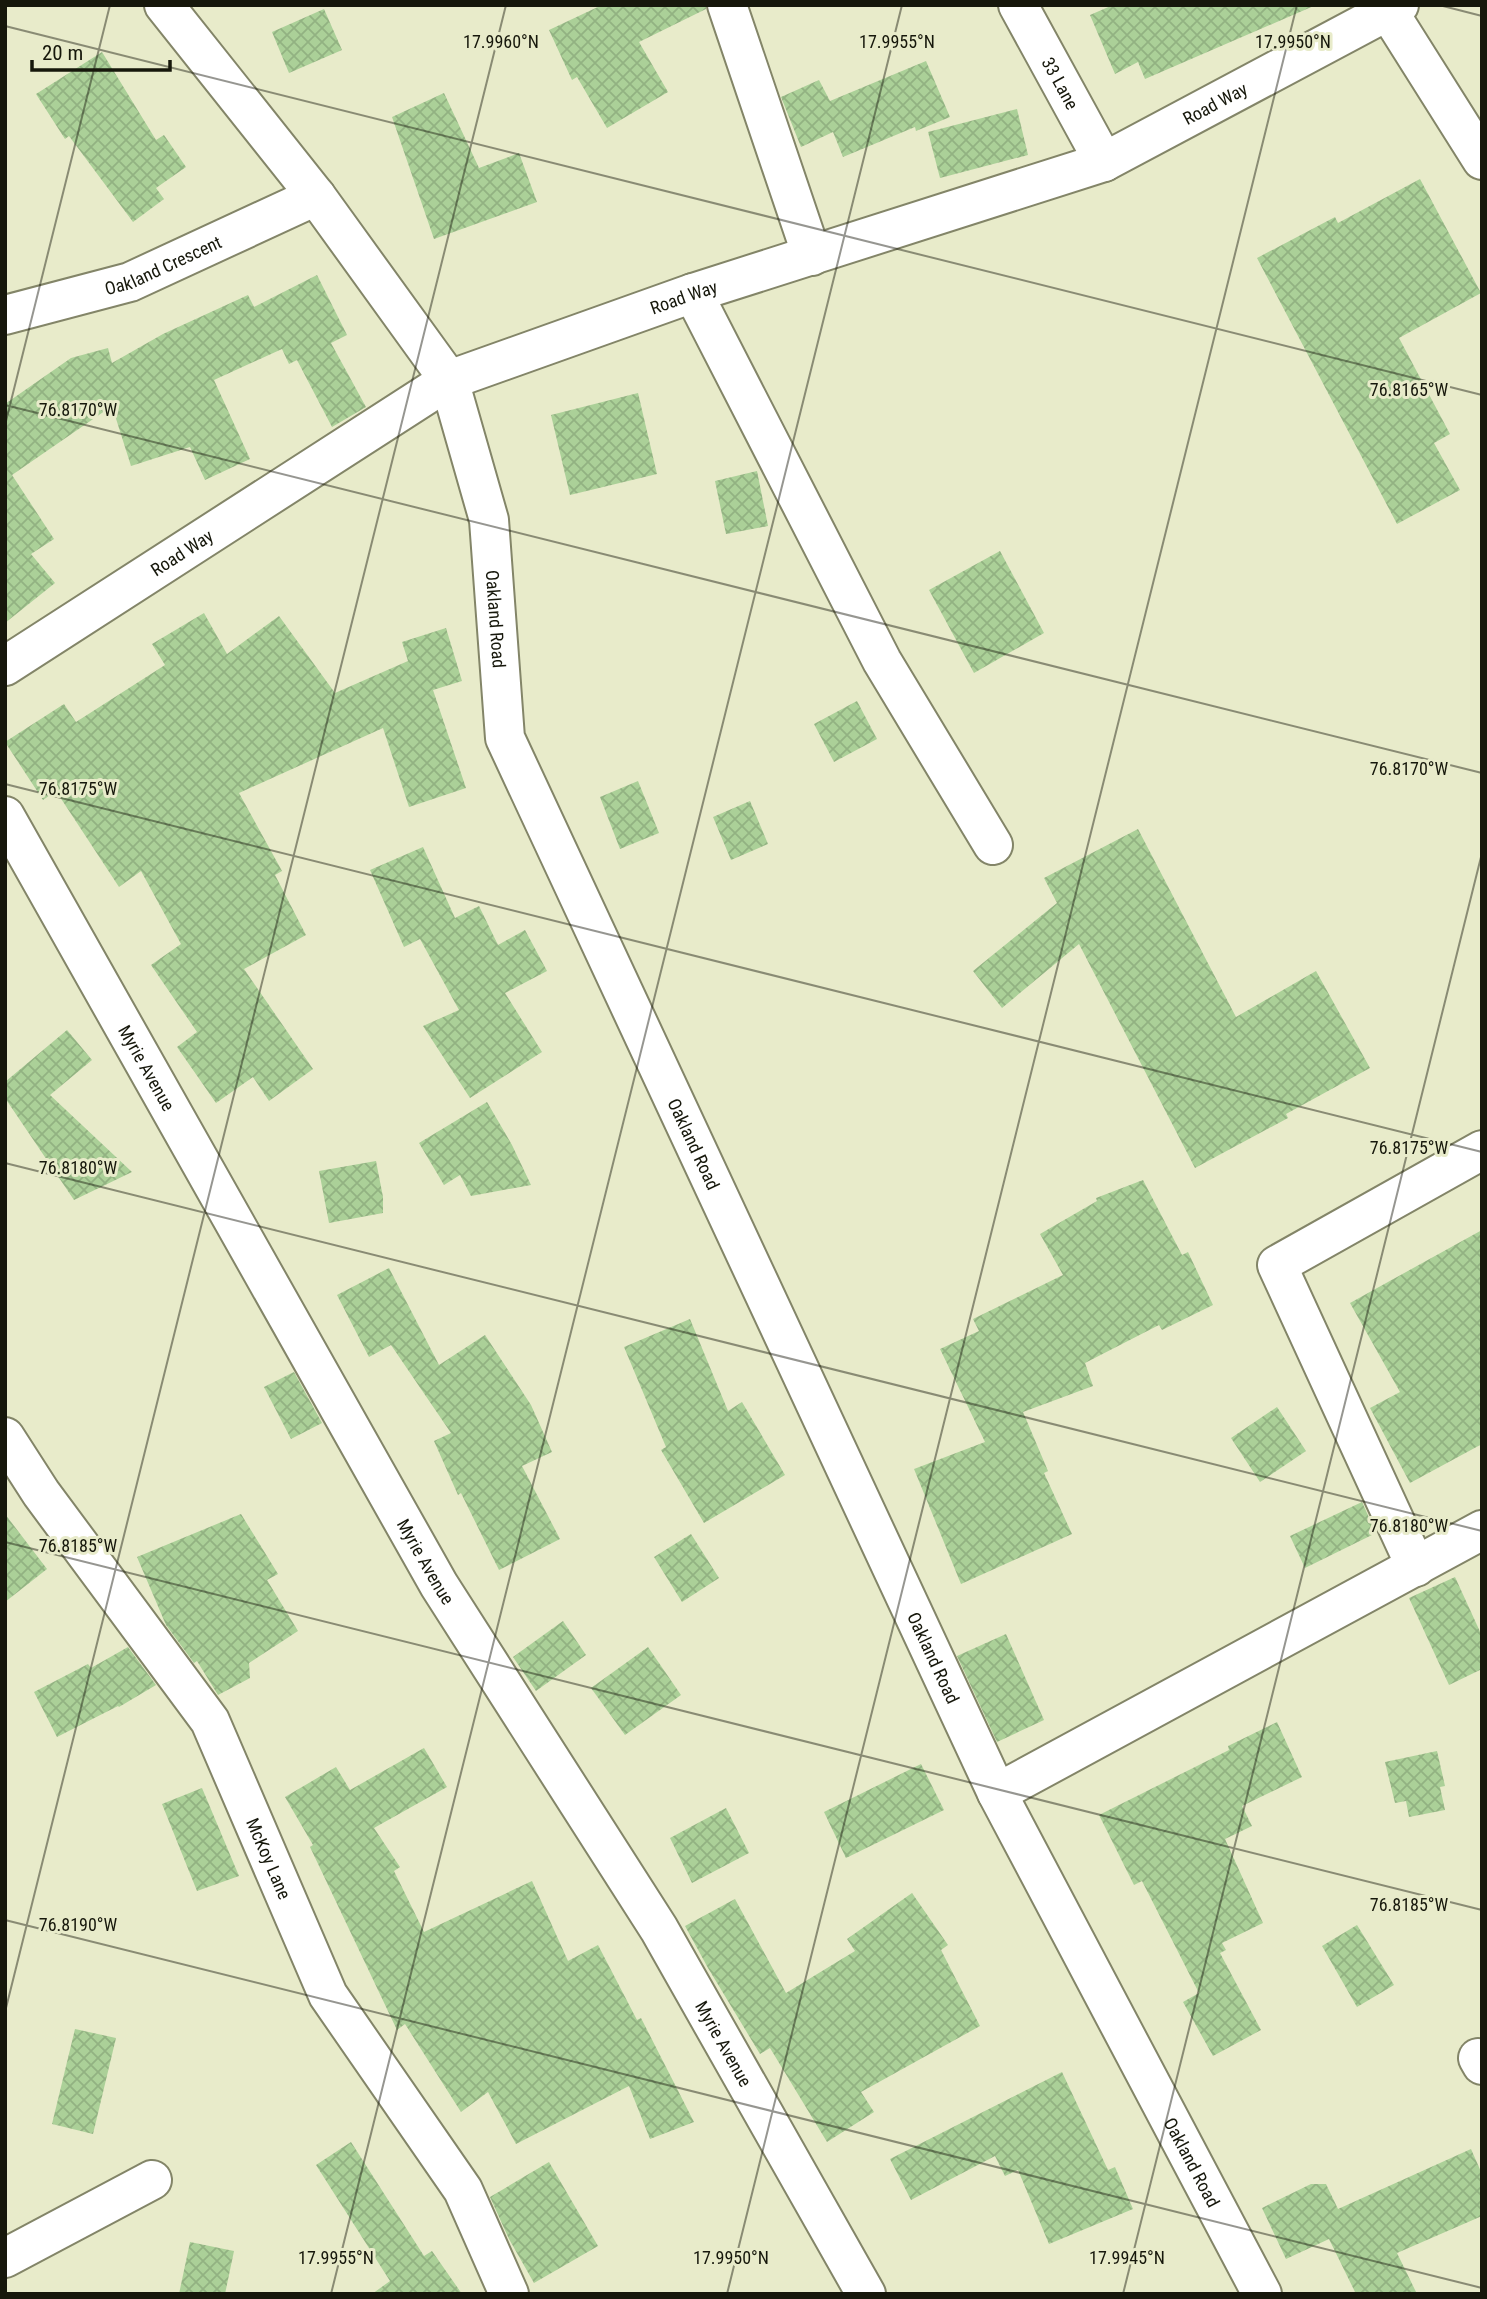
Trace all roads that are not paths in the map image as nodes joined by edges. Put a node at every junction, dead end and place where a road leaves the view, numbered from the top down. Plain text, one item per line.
1 (164, 5) edge
2 (727, 5) edge
3 (1018, 5) edge
4 (1393, 8) edge
5 (1482, 160) edge
6 (1104, 163) junction
7 (316, 196) junction
8 (812, 256) junction
9 (693, 293) junction
10 (5, 315) edge
11 (449, 380) junction
12 (5, 666) edge
13 (5, 816) edge
14 (993, 845) dead end
15 (1482, 1150) edge
16 (5, 1437) edge
17 (1482, 1530) edge
18 (1416, 1567) junction
19 (997, 1793) junction
20 (152, 2180) dead end
21 (5, 2258) edge
22 (509, 2294) edge
23 (866, 2294) edge
24 (1262, 2294) edge

1 - 7 street, Oakland Road
2 - 8 street
3 - 6 street, 33 Lane
4 - 5 street
4 - 6 street, Road Way
6 - 8 street, Road Way
7 - 10 street, Oakland Crescent
7 - 11 street, Oakland Road
8 - 9 street, Road Way
9 - 11 street, Road Way
9 - 14 street
11 - 12 street, Road Way
11 - 19 street, Oakland Road
13 - 23 street, Myrie Avenue
15 - 18 street
16 - 22 street, McKoy Lane
17 - 18 street
18 - 19 street
19 - 24 street, Oakland Road
20 - 21 street

